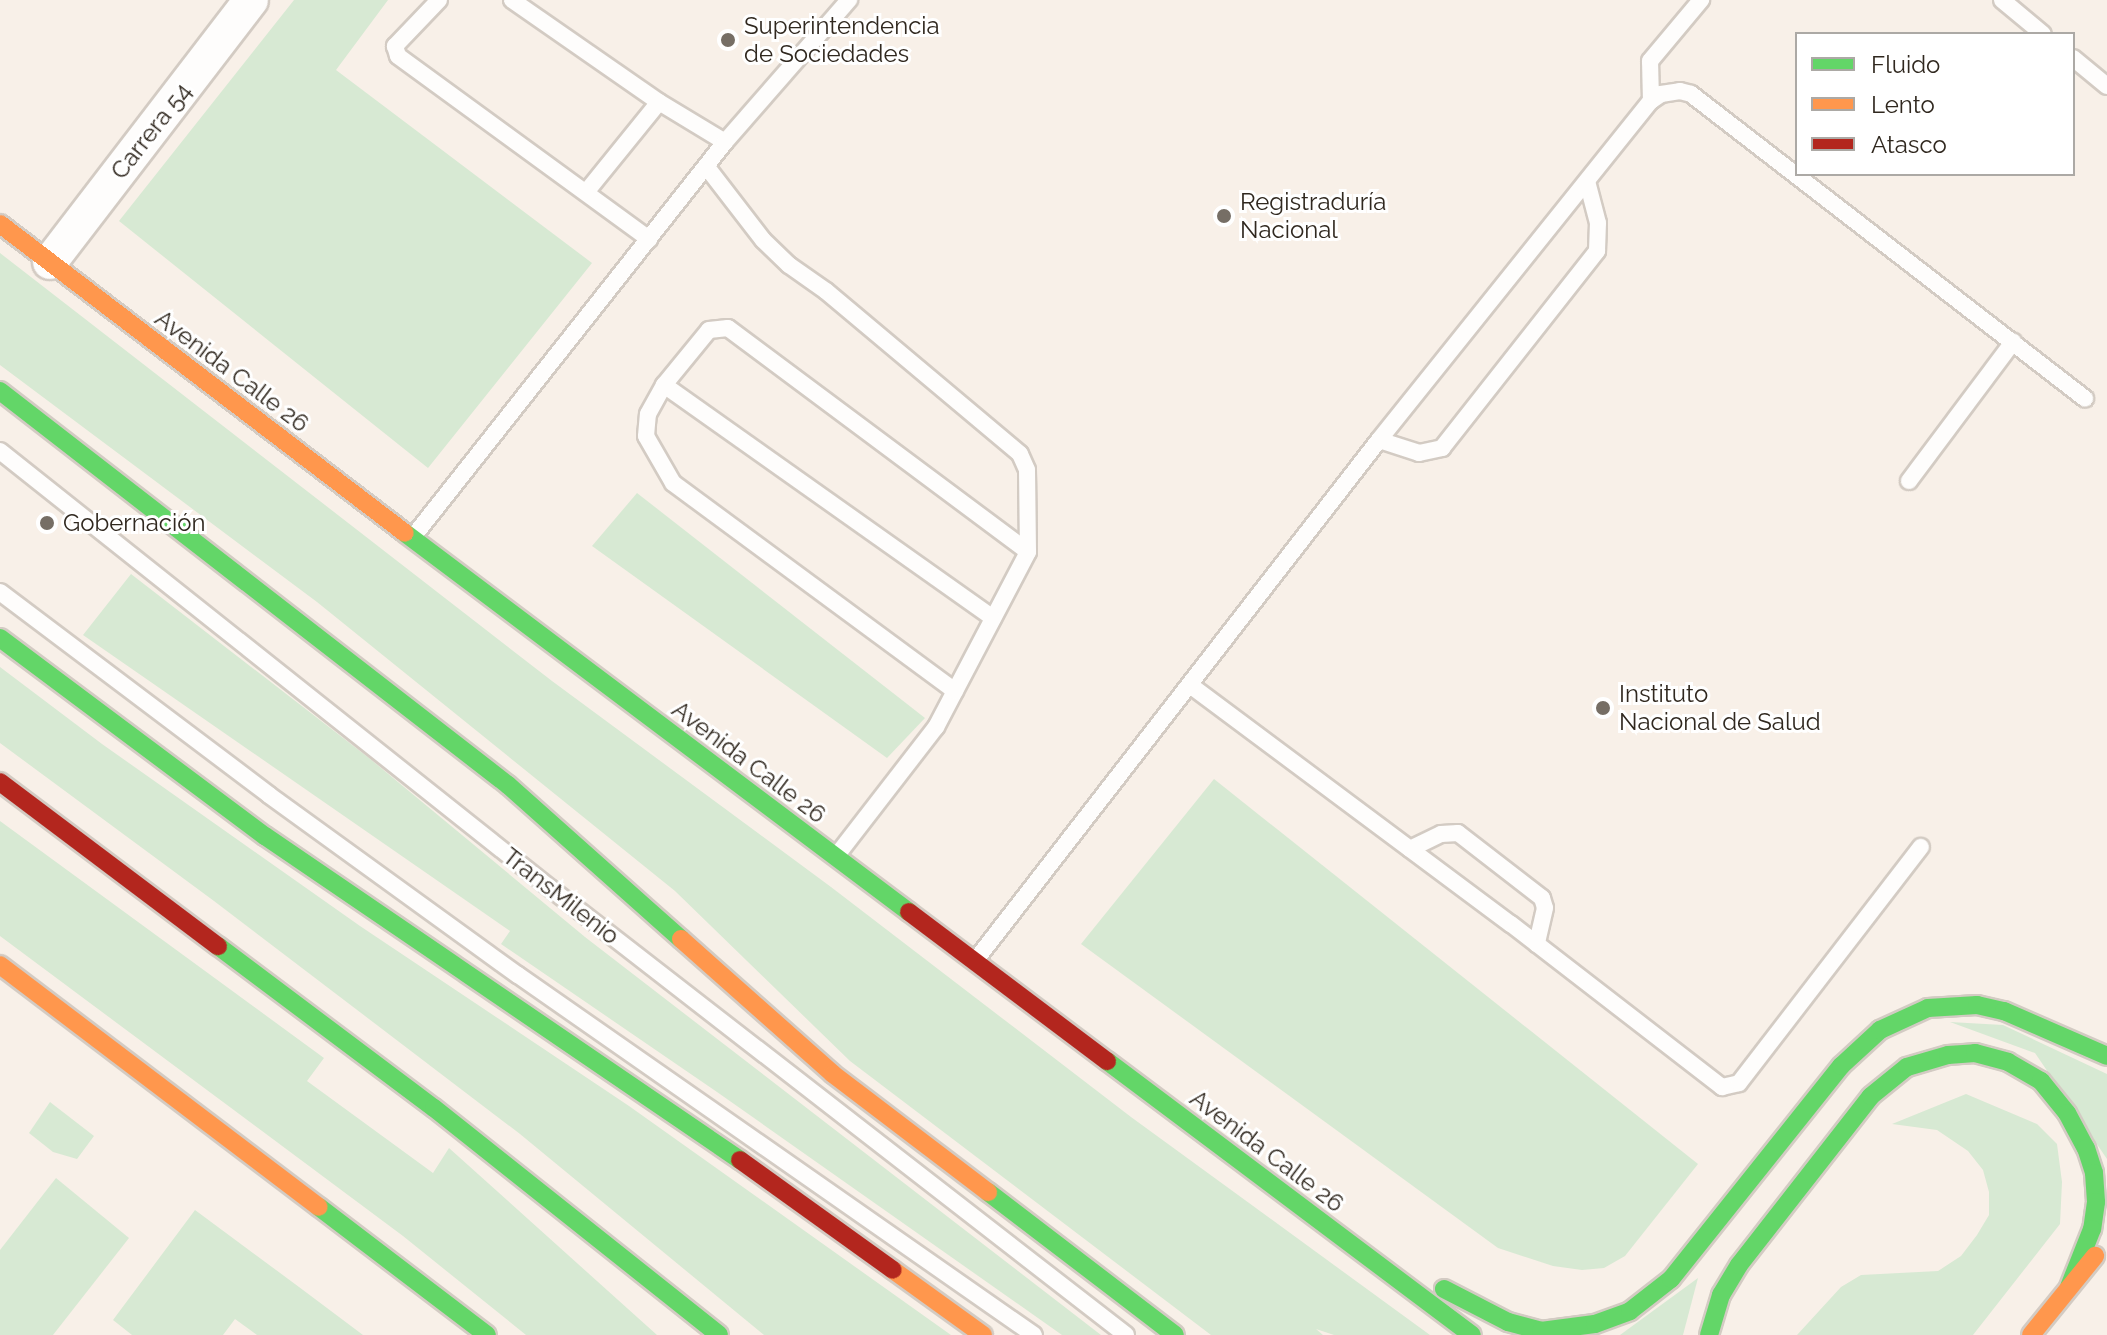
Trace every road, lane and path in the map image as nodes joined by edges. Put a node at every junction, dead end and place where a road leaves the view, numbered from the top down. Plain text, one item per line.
1 (251, 0) edge
2 (439, 0) edge
3 (512, 0) edge
4 (849, 0) edge
5 (1701, 0) edge
6 (2002, 0) edge
7 (2041, 32) edge
8 (2075, 60) edge
9 (2107, 86) edge
10 (1651, 101) junction
11 (659, 102) junction
12 (725, 142) junction
13 (706, 166) junction
14 (1795, 174) edge
15 (1797, 176) edge
16 (1587, 181) junction
17 (587, 191) junction
18 (0, 224) edge
19 (649, 239) junction
20 (50, 262) junction
21 (2013, 342) junction
22 (664, 385) junction
23 (0, 391) edge
24 (2085, 399) dead end
25 (1379, 440) junction
26 (0, 451) edge
27 (1909, 481) dead end
28 (412, 538) junction
29 (1028, 552) junction
30 (0, 592) edge
31 (993, 618) junction
32 (0, 638) edge
33 (1190, 685) junction
34 (955, 691) junction
35 (0, 782) edge
36 (1921, 847) dead end
37 (1410, 849) junction
38 (835, 857) junction
39 (1537, 944) junction
40 (974, 962) junction
41 (0, 965) edge
42 (2107, 1056) edge
43 (1327, 1226) junction
44 (2107, 1241) edge
45 (2069, 1287) junction
46 (707, 1329) edge
47 (487, 1335) edge
48 (719, 1335) edge
49 (983, 1335) edge
50 (1034, 1335) edge
51 (1126, 1335) edge
52 (1175, 1335) edge
53 (1472, 1335) edge
54 (1709, 1335) edge
55 (2031, 1335) edge

1 - 20 street, Carrera 54
2 - 17 lane
3 - 11 lane
4 - 12 lane
5 - 10 lane
6 - 7 lane
8 - 9 lane
10 - 14 lane
10 - 16 lane
11 - 12 lane
11 - 17 lane
12 - 13 lane
13 - 19 lane
13 - 29 lane
15 - 21 lane
16 - 25 lane
16 - 25 lane
17 - 19 lane
18 - 20 main road, Avenida Calle 26
19 - 28 lane
20 - 28 main road, Avenida Calle 26
21 - 24 lane
21 - 27 lane
22 - 29 lane
22 - 31 lane
22 - 34 lane
23 - 52 main road
25 - 33 lane
26 - 51 lane, TransMilenio
28 - 38 main road, Avenida Calle 26
29 - 31 lane
30 - 50 lane
31 - 34 lane
32 - 49 main road
33 - 37 lane
33 - 40 lane
34 - 38 lane
35 - 46 main road
36 - 39 lane
37 - 39 lane
37 - 39 lane
38 - 40 main road, Avenida Calle 26
40 - 43 main road, Avenida Calle 26
41 - 47 main road
42 - 43 main road
43 - 53 main road, Avenida Calle 26
44 - 45 main road
45 - 54 main road
45 - 55 main road
46 - 48 main road

